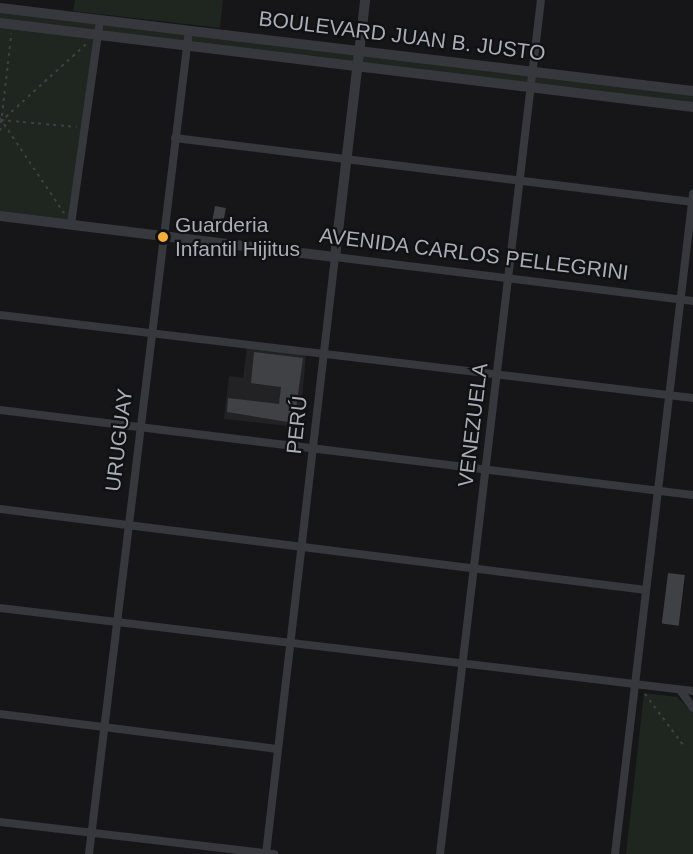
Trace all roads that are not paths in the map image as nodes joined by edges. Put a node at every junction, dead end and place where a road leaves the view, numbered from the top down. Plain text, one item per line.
1 (365, 0) edge
2 (541, 0) edge
3 (0, 8) edge
4 (100, 20) junction
5 (0, 23) edge
6 (189, 30) junction
7 (97, 35) junction
8 (187, 45) junction
9 (359, 53) junction
10 (358, 65) junction
11 (533, 71) junction
12 (531, 87) junction
13 (693, 92) edge
14 (693, 107) edge
15 (175, 138) junction
16 (346, 160) junction
17 (520, 180) junction
18 (693, 199) edge
19 (0, 216) edge
20 (71, 224) junction
21 (164, 235) junction
22 (335, 257) junction
23 (509, 276) junction
24 (680, 300) junction
25 (693, 301) edge
26 (0, 315) edge
27 (151, 333) junction
28 (323, 352) junction
29 (497, 374) junction
30 (667, 396) junction
31 (693, 399) edge
32 (0, 410) edge
33 (139, 426) junction
34 (315, 448) junction
35 (486, 469) junction
36 (657, 491) junction
37 (693, 495) edge
38 (0, 509) edge
39 (127, 525) junction
40 (301, 548) junction
41 (475, 567) junction
42 (646, 590) junction
43 (0, 608) edge
44 (116, 622) junction
45 (290, 645) junction
46 (464, 666) junction
47 (634, 687) junction
48 (680, 690) junction
49 (693, 691) edge
50 (693, 708) edge
51 (0, 714) edge
52 (104, 727) junction
53 (277, 749) junction
54 (0, 822) edge
55 (91, 834) junction
56 (89, 854) edge
57 (269, 854) edge
58 (440, 854) edge
59 (615, 854) edge

1 - 9 street, PERÚ
2 - 11 street, VENEZUELA
3 - 4 street, BOULEVARD JUAN B. JUSTO
4 - 6 street, BOULEVARD JUAN B. JUSTO
4 - 7 street
5 - 7 street, BOULEVARD JUAN B. JUSTO
6 - 8 street, URUGUAY
6 - 9 street, BOULEVARD JUAN B. JUSTO
7 - 8 street, BOULEVARD JUAN B. JUSTO
7 - 20 street
8 - 10 street, BOULEVARD JUAN B. JUSTO
8 - 15 street, URUGUAY
9 - 10 street, PERÚ
9 - 11 street, BOULEVARD JUAN B. JUSTO
10 - 12 street, BOULEVARD JUAN B. JUSTO
10 - 16 street, PERÚ
11 - 12 street, VENEZUELA
11 - 13 street, BOULEVARD JUAN B. JUSTO
12 - 14 street, BOULEVARD JUAN B. JUSTO
12 - 17 street, VENEZUELA
15 - 16 street
15 - 21 street, URUGUAY
16 - 17 street
16 - 22 street, PERÚ
17 - 18 street
17 - 23 street, VENEZUELA
18 - 24 street
19 - 20 street, AVENIDA CARLOS PELLEGRINI
20 - 21 street, AVENIDA CARLOS PELLEGRINI
21 - 22 street, AVENIDA CARLOS PELLEGRINI
21 - 27 street, URUGUAY
22 - 23 street, AVENIDA CARLOS PELLEGRINI
22 - 28 street, PERÚ
23 - 24 street, AVENIDA CARLOS PELLEGRINI
23 - 29 street, VENEZUELA
24 - 25 street, AVENIDA CARLOS PELLEGRINI
24 - 30 street
26 - 27 street
27 - 28 street
27 - 33 street, URUGUAY
28 - 29 street
28 - 34 street, PERÚ
29 - 30 street
29 - 35 street, VENEZUELA
30 - 31 street
30 - 36 street
32 - 33 street
33 - 34 street
33 - 39 street, URUGUAY
34 - 35 street
34 - 40 street, PERÚ
35 - 36 street
35 - 41 street, VENEZUELA
36 - 37 street
36 - 42 street
38 - 39 street
39 - 40 street
39 - 44 street, URUGUAY
40 - 41 street
40 - 45 street, PERÚ
41 - 42 street
41 - 46 street, VENEZUELA
42 - 47 street
43 - 44 street
44 - 45 street
44 - 52 street, URUGUAY
45 - 46 street
45 - 53 street, PERÚ
46 - 47 street
46 - 58 street, VENEZUELA
47 - 48 street
47 - 59 street
48 - 49 street
48 - 50 street
51 - 52 street
52 - 53 street
52 - 55 street, URUGUAY
53 - 57 street, PERÚ
54 - 55 street
55 - 56 street, URUGUAY
55 - 57 street

